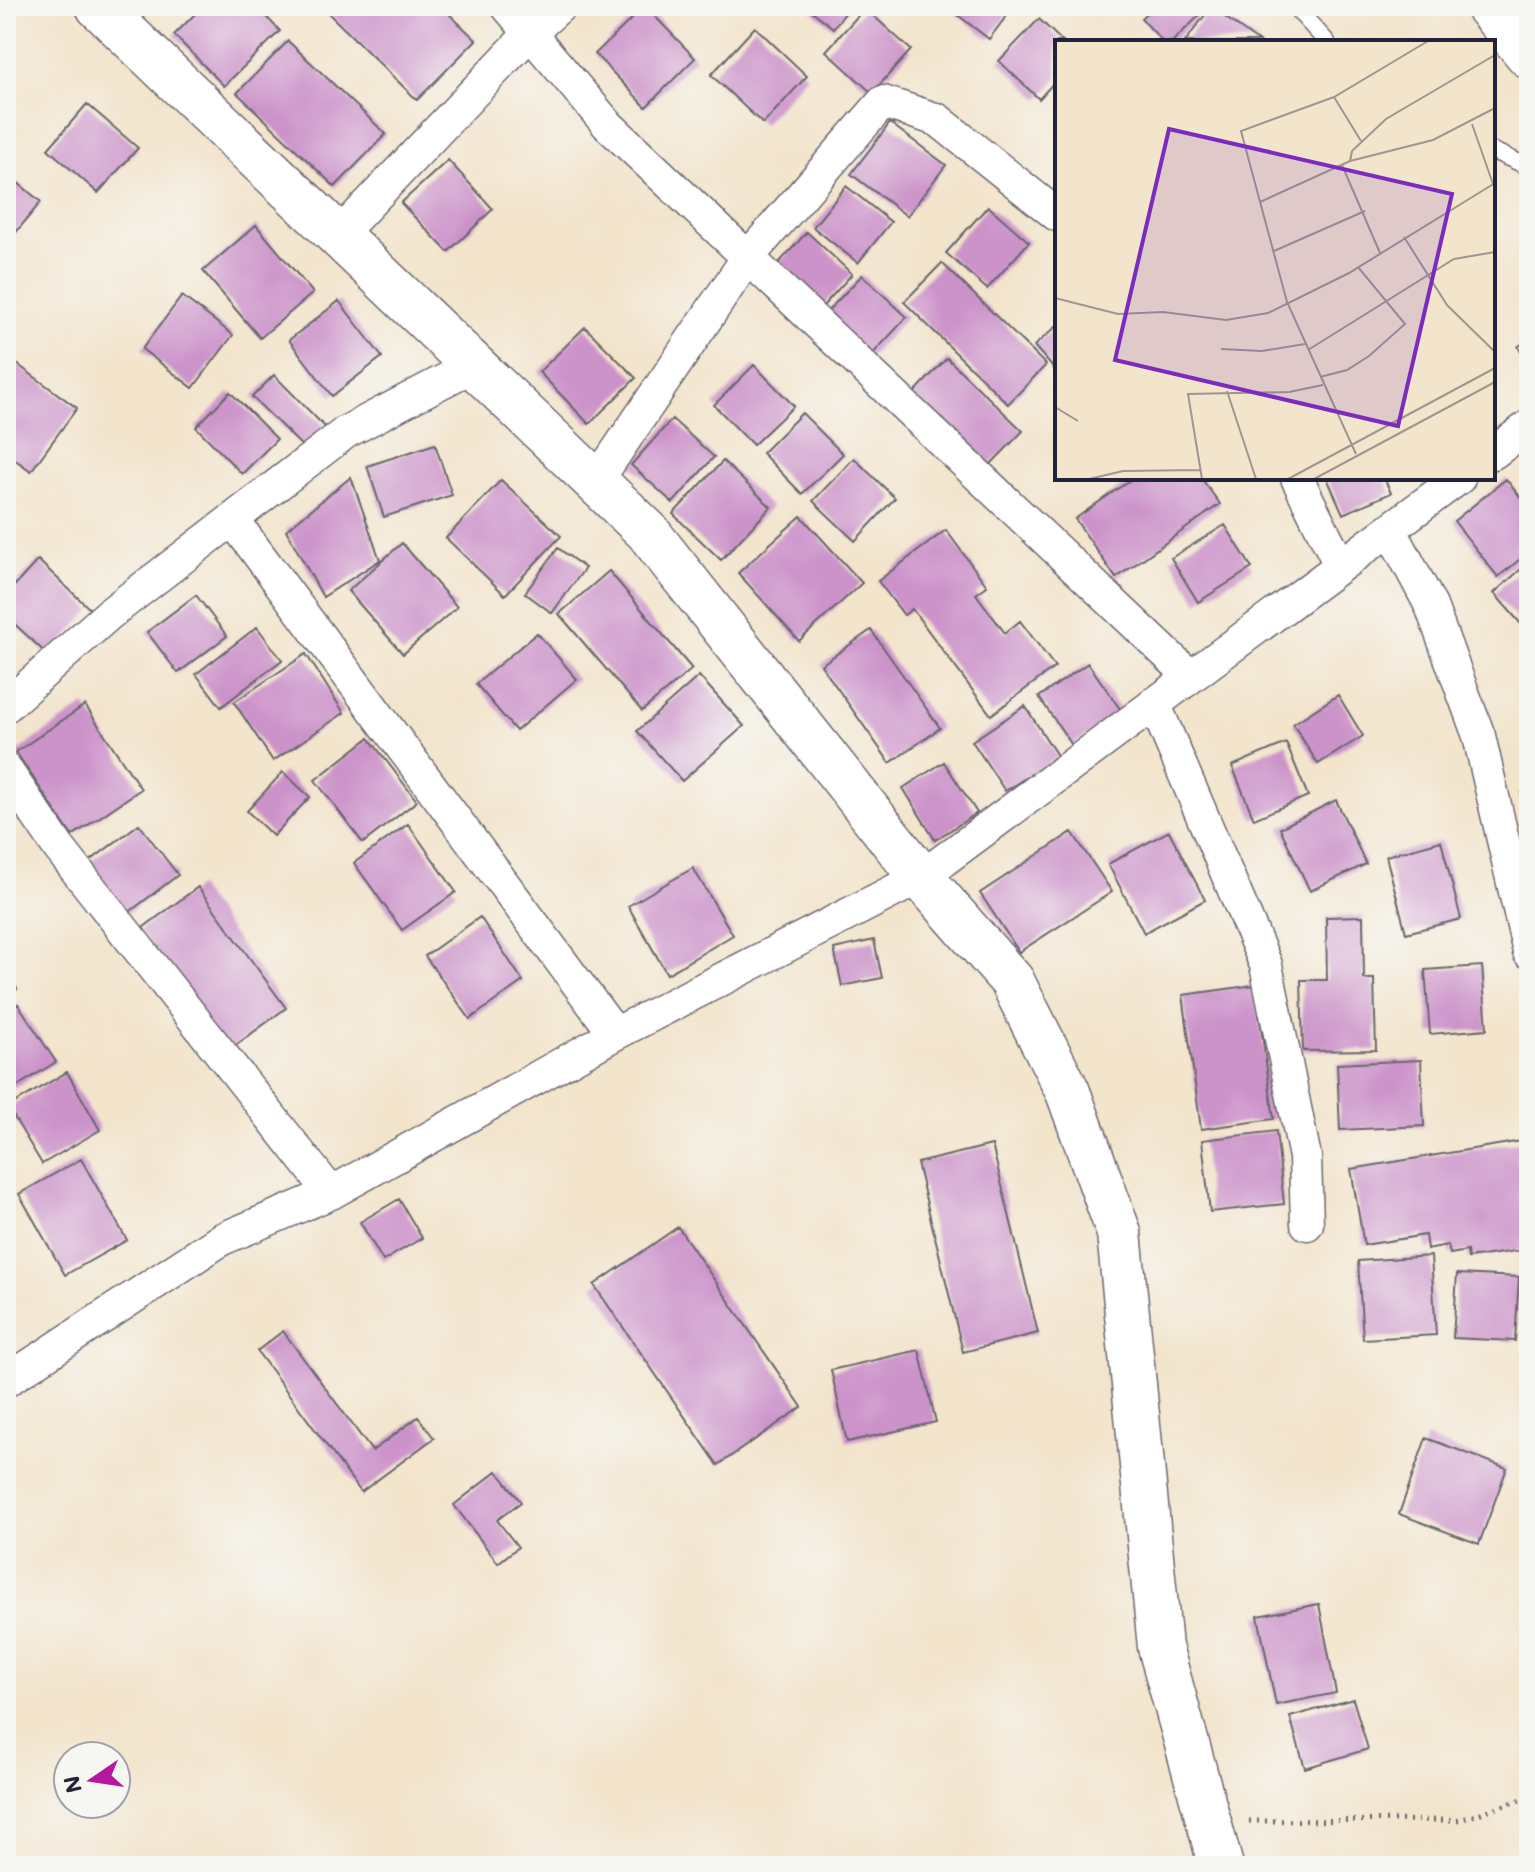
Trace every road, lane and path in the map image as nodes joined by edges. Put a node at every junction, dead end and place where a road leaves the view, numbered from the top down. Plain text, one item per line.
1 (98, 6) edge
2 (507, 6) edge
3 (560, 6) edge
4 (1294, 6) edge
5 (1487, 6) edge
6 (530, 33) junction
7 (1325, 40) edge
8 (1529, 56) edge
9 (1495, 152) edge
10 (1529, 167) edge
11 (1055, 213) edge
12 (338, 236) junction
13 (748, 257) junction
14 (474, 365) junction
15 (1529, 426) edge
16 (1495, 452) edge
17 (1298, 480) edge
18 (1456, 480) edge
19 (596, 482) junction
20 (233, 520) junction
21 (1390, 529) junction
22 (1340, 565) junction
23 (1190, 676) junction
24 (1154, 703) junction
25 (6, 706) edge
26 (6, 770) edge
27 (921, 877) junction
28 (1529, 952) edge
29 (615, 1034) junction
30 (331, 1193) junction
31 (1307, 1224) dead end
32 (6, 1381) edge
33 (1529, 1797) edge
34 (1208, 1821) junction
35 (1221, 1866) edge

1 - 12 main road
2 - 6 street
3 - 6 street
4 - 7 lane
5 - 8 main road
6 - 12 street
6 - 13 street
9 - 10 lane
11 - 13 street
12 - 14 main road
13 - 19 street
13 - 23 street
14 - 19 main road
14 - 20 street
15 - 16 street
17 - 22 street
18 - 21 street
19 - 27 main road
20 - 25 street
20 - 29 street
21 - 22 street
21 - 28 street
22 - 23 street
23 - 24 street
24 - 27 street
24 - 31 street
26 - 30 street
27 - 29 street
27 - 34 main road
29 - 30 street
30 - 32 street
33 - 34 path
34 - 35 main road

